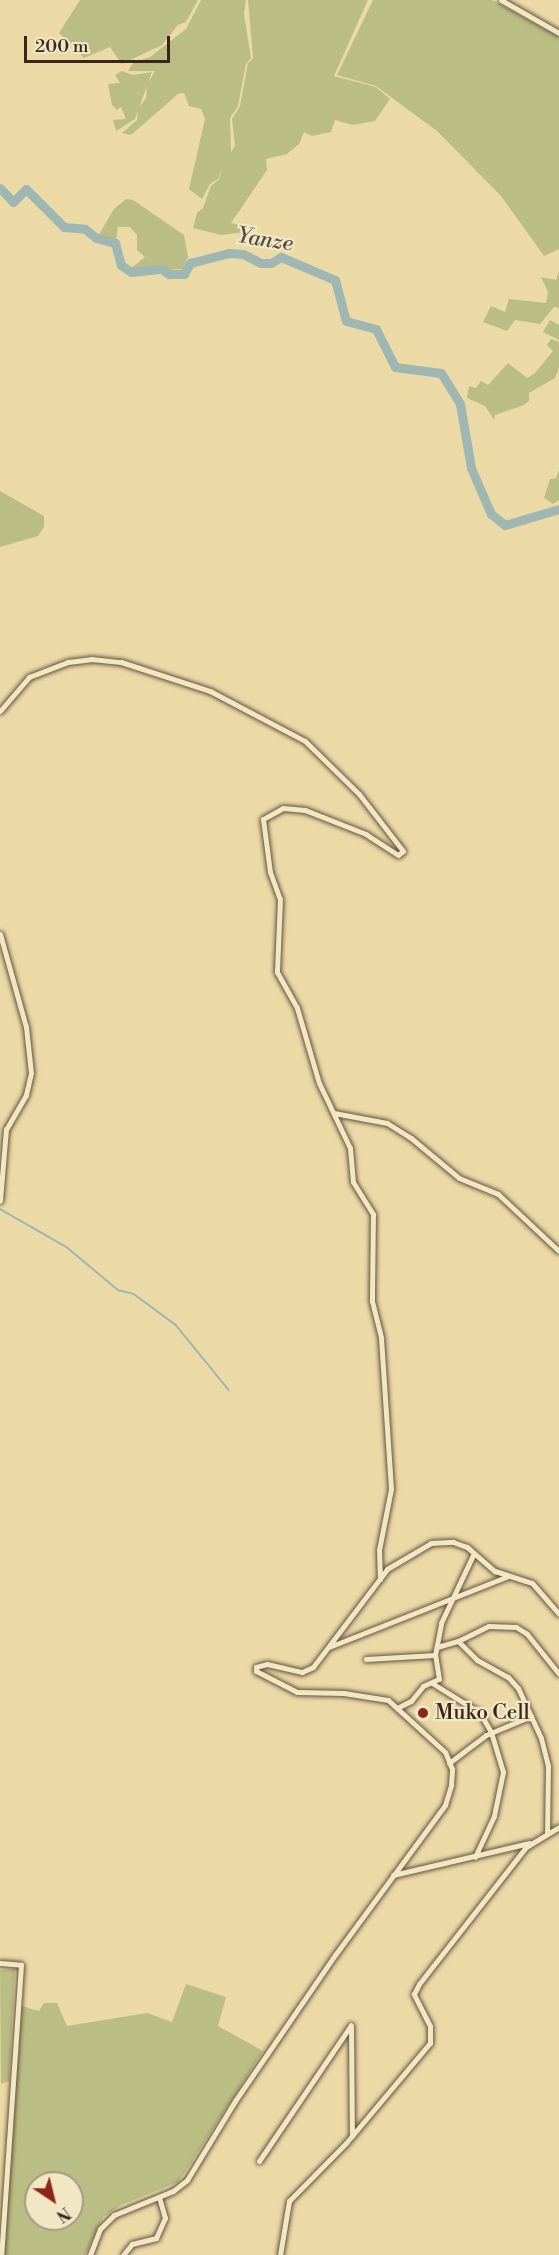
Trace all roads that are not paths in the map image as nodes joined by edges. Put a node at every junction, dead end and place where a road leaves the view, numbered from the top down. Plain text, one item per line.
1 (501, 0) edge
2 (559, 33) edge
3 (0, 711) edge
4 (0, 934) edge
5 (334, 1113) junction
6 (0, 1201) edge
7 (559, 1251) edge
8 (474, 1552) junction
9 (508, 1576) junction
10 (380, 1578) junction
11 (448, 1603) junction
12 (559, 1614) edge
13 (458, 1641) junction
14 (437, 1647) junction
15 (327, 1648) junction
16 (435, 1655) junction
17 (366, 1659) dead end
18 (559, 1674) edge
19 (432, 1683) junction
20 (397, 1708) junction
21 (531, 1716) junction
22 (491, 1732) junction
23 (449, 1763) junction
24 (559, 1827) edge
25 (547, 1834) junction
26 (531, 1842) junction
27 (476, 1857) junction
28 (393, 1875) junction
29 (0, 1963) edge
30 (352, 2136) junction
31 (259, 2161) dead end
32 (159, 2197) junction
33 (1, 2255) edge
34 (90, 2255) edge
35 (123, 2255) edge
36 (280, 2255) edge

1 - 2 street
3 - 5 street
4 - 6 street
5 - 7 street
5 - 10 street
8 - 9 street
8 - 10 street
8 - 11 street
9 - 11 street
9 - 12 street
10 - 15 street
11 - 14 street
11 - 15 street
13 - 14 street
13 - 18 street
13 - 21 street
14 - 16 street
15 - 20 street
16 - 17 street
16 - 19 street
19 - 20 street
19 - 22 street
20 - 23 street
21 - 22 street
21 - 25 street
22 - 23 street
22 - 27 street
23 - 28 street
24 - 25 street
25 - 26 street
26 - 27 street
26 - 30 street
27 - 28 street
28 - 32 street
29 - 33 street
30 - 31 street
30 - 36 street
32 - 34 street
32 - 35 street

